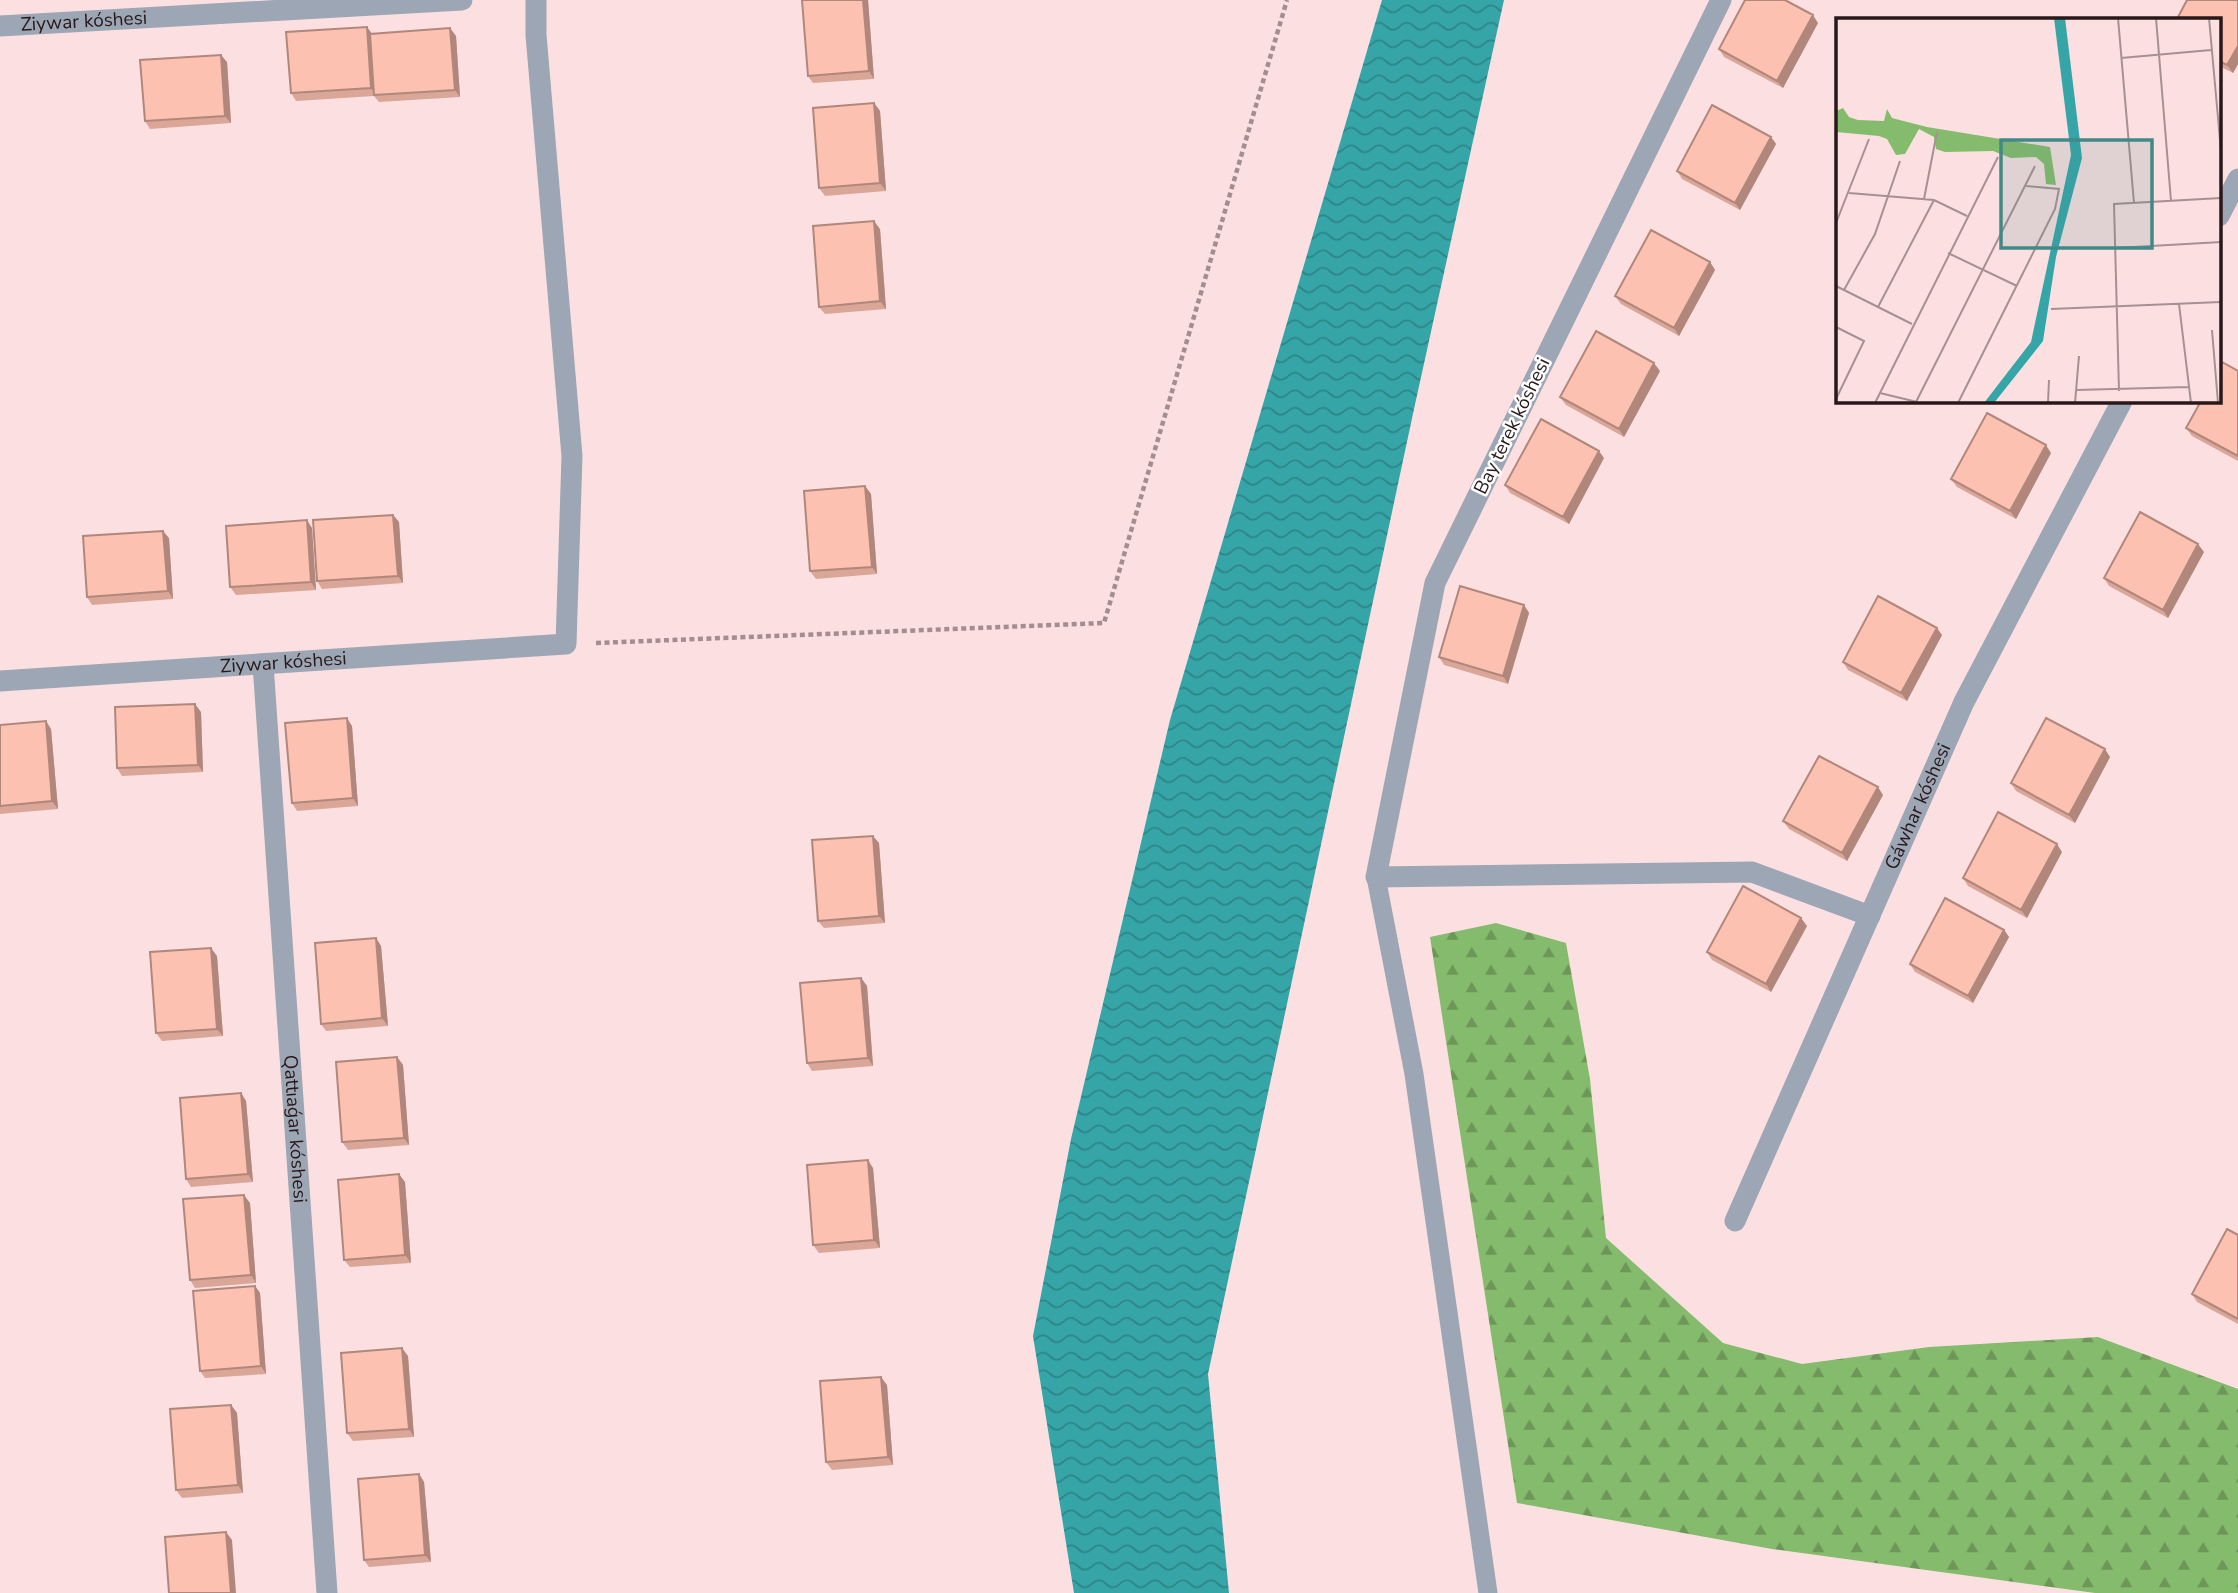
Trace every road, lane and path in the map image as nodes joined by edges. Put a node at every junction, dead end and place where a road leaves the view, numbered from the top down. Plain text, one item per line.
1 (462, 0) edge
2 (536, 0) edge
3 (1287, 0) edge
4 (1721, 0) edge
5 (0, 26) edge
6 (2238, 179) edge
7 (2220, 214) edge
8 (2121, 402) edge
9 (566, 644) junction
10 (263, 664) junction
11 (0, 681) edge
12 (1376, 877) junction
13 (1870, 916) junction
14 (1735, 1221) dead end
15 (327, 1593) edge
16 (1488, 1593) edge

1 - 5 street, Ziywar kóshesi
2 - 9 street
3 - 9 path
4 - 12 street, Bay terek kóshesi
6 - 7 street
8 - 13 street, Gáwhar kóshesi
9 - 10 street, Ziywar kóshesi
10 - 11 street, Ziywar kóshesi
10 - 15 street, Qattıaǵar kóshesi
12 - 13 street
12 - 16 lane
13 - 14 street, Gáwhar kóshesi

